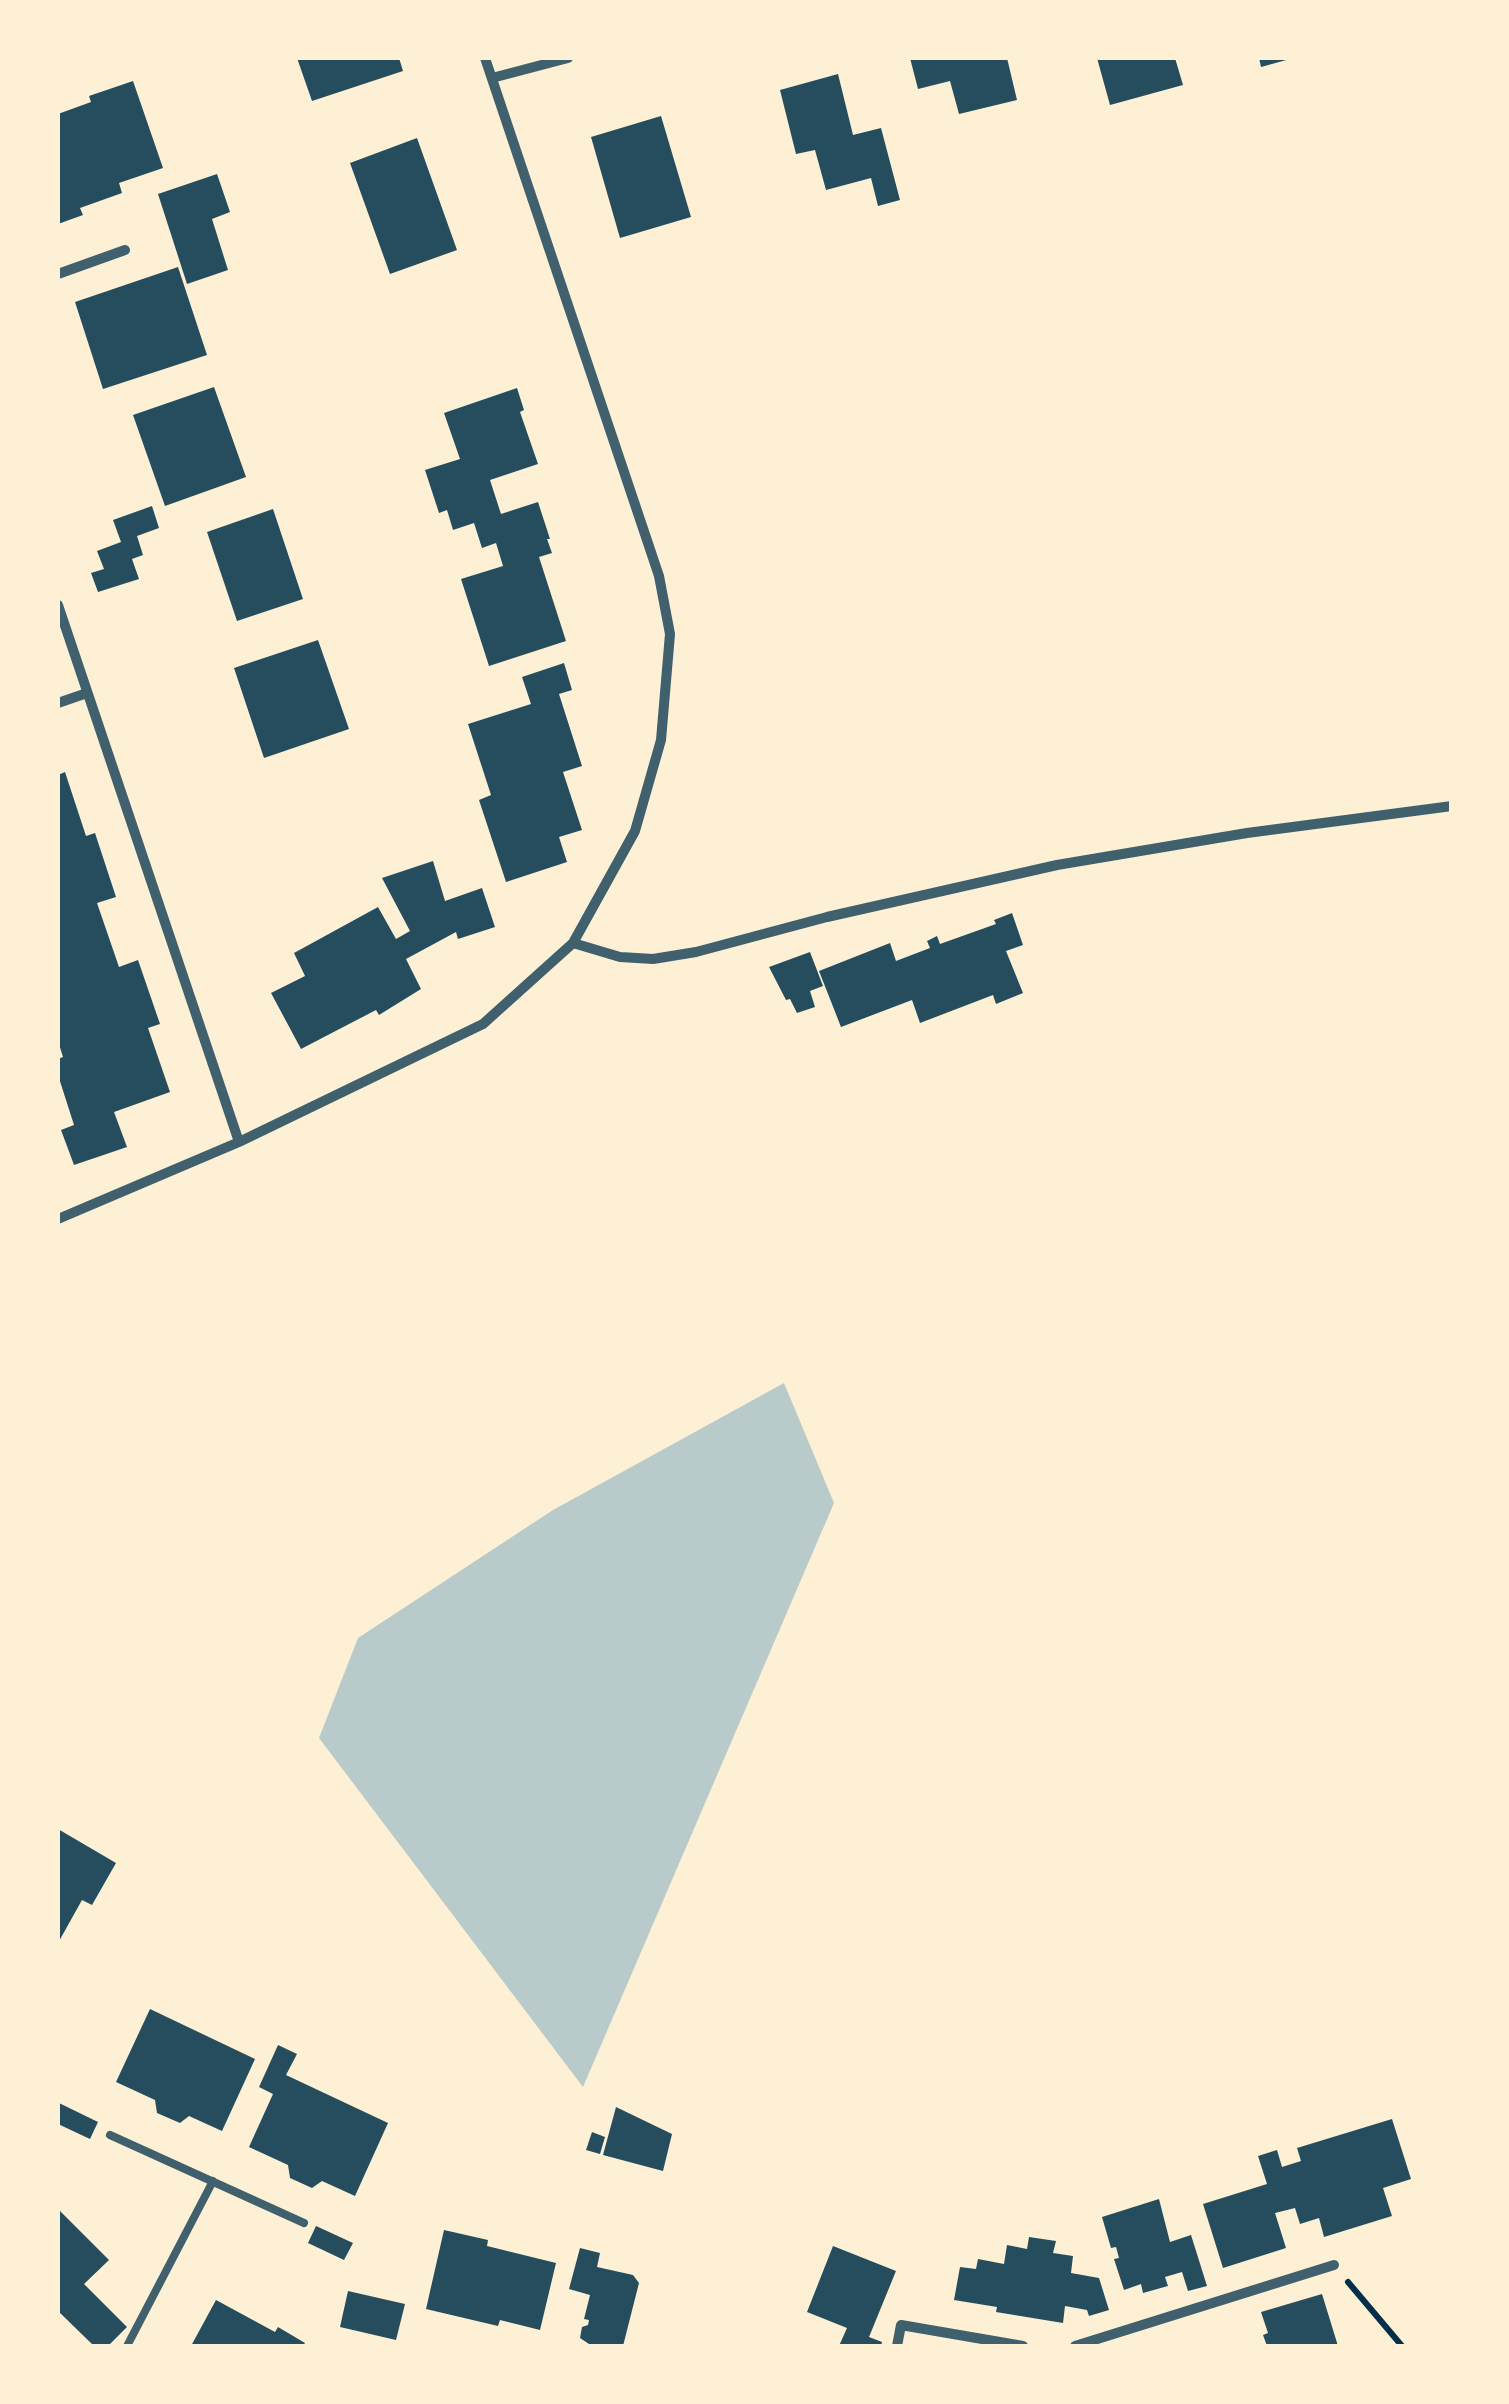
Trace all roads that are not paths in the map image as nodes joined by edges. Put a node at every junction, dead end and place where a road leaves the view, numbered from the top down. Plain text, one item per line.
1 (485, 58) edge
2 (568, 58) edge
3 (492, 78) junction
4 (125, 250) dead end
5 (58, 274) edge
6 (58, 604) edge
7 (88, 693) junction
8 (58, 703) edge
9 (1452, 806) edge
10 (572, 943) junction
11 (239, 1142) junction
12 (58, 1219) edge
13 (110, 2135) dead end
14 (213, 2182) junction
15 (304, 2223) dead end
16 (1334, 2265) road end
17 (127, 2346) edge
18 (897, 2346) edge
19 (1023, 2346) edge
20 (1075, 2346) edge

1 - 3 street
2 - 3 street
3 - 10 street
4 - 5 street
6 - 7 street
7 - 8 street
7 - 11 street
9 - 10 street
10 - 11 street
11 - 12 street
13 - 14 lane
14 - 15 lane
14 - 17 lane
16 - 20 street
18 - 19 street

